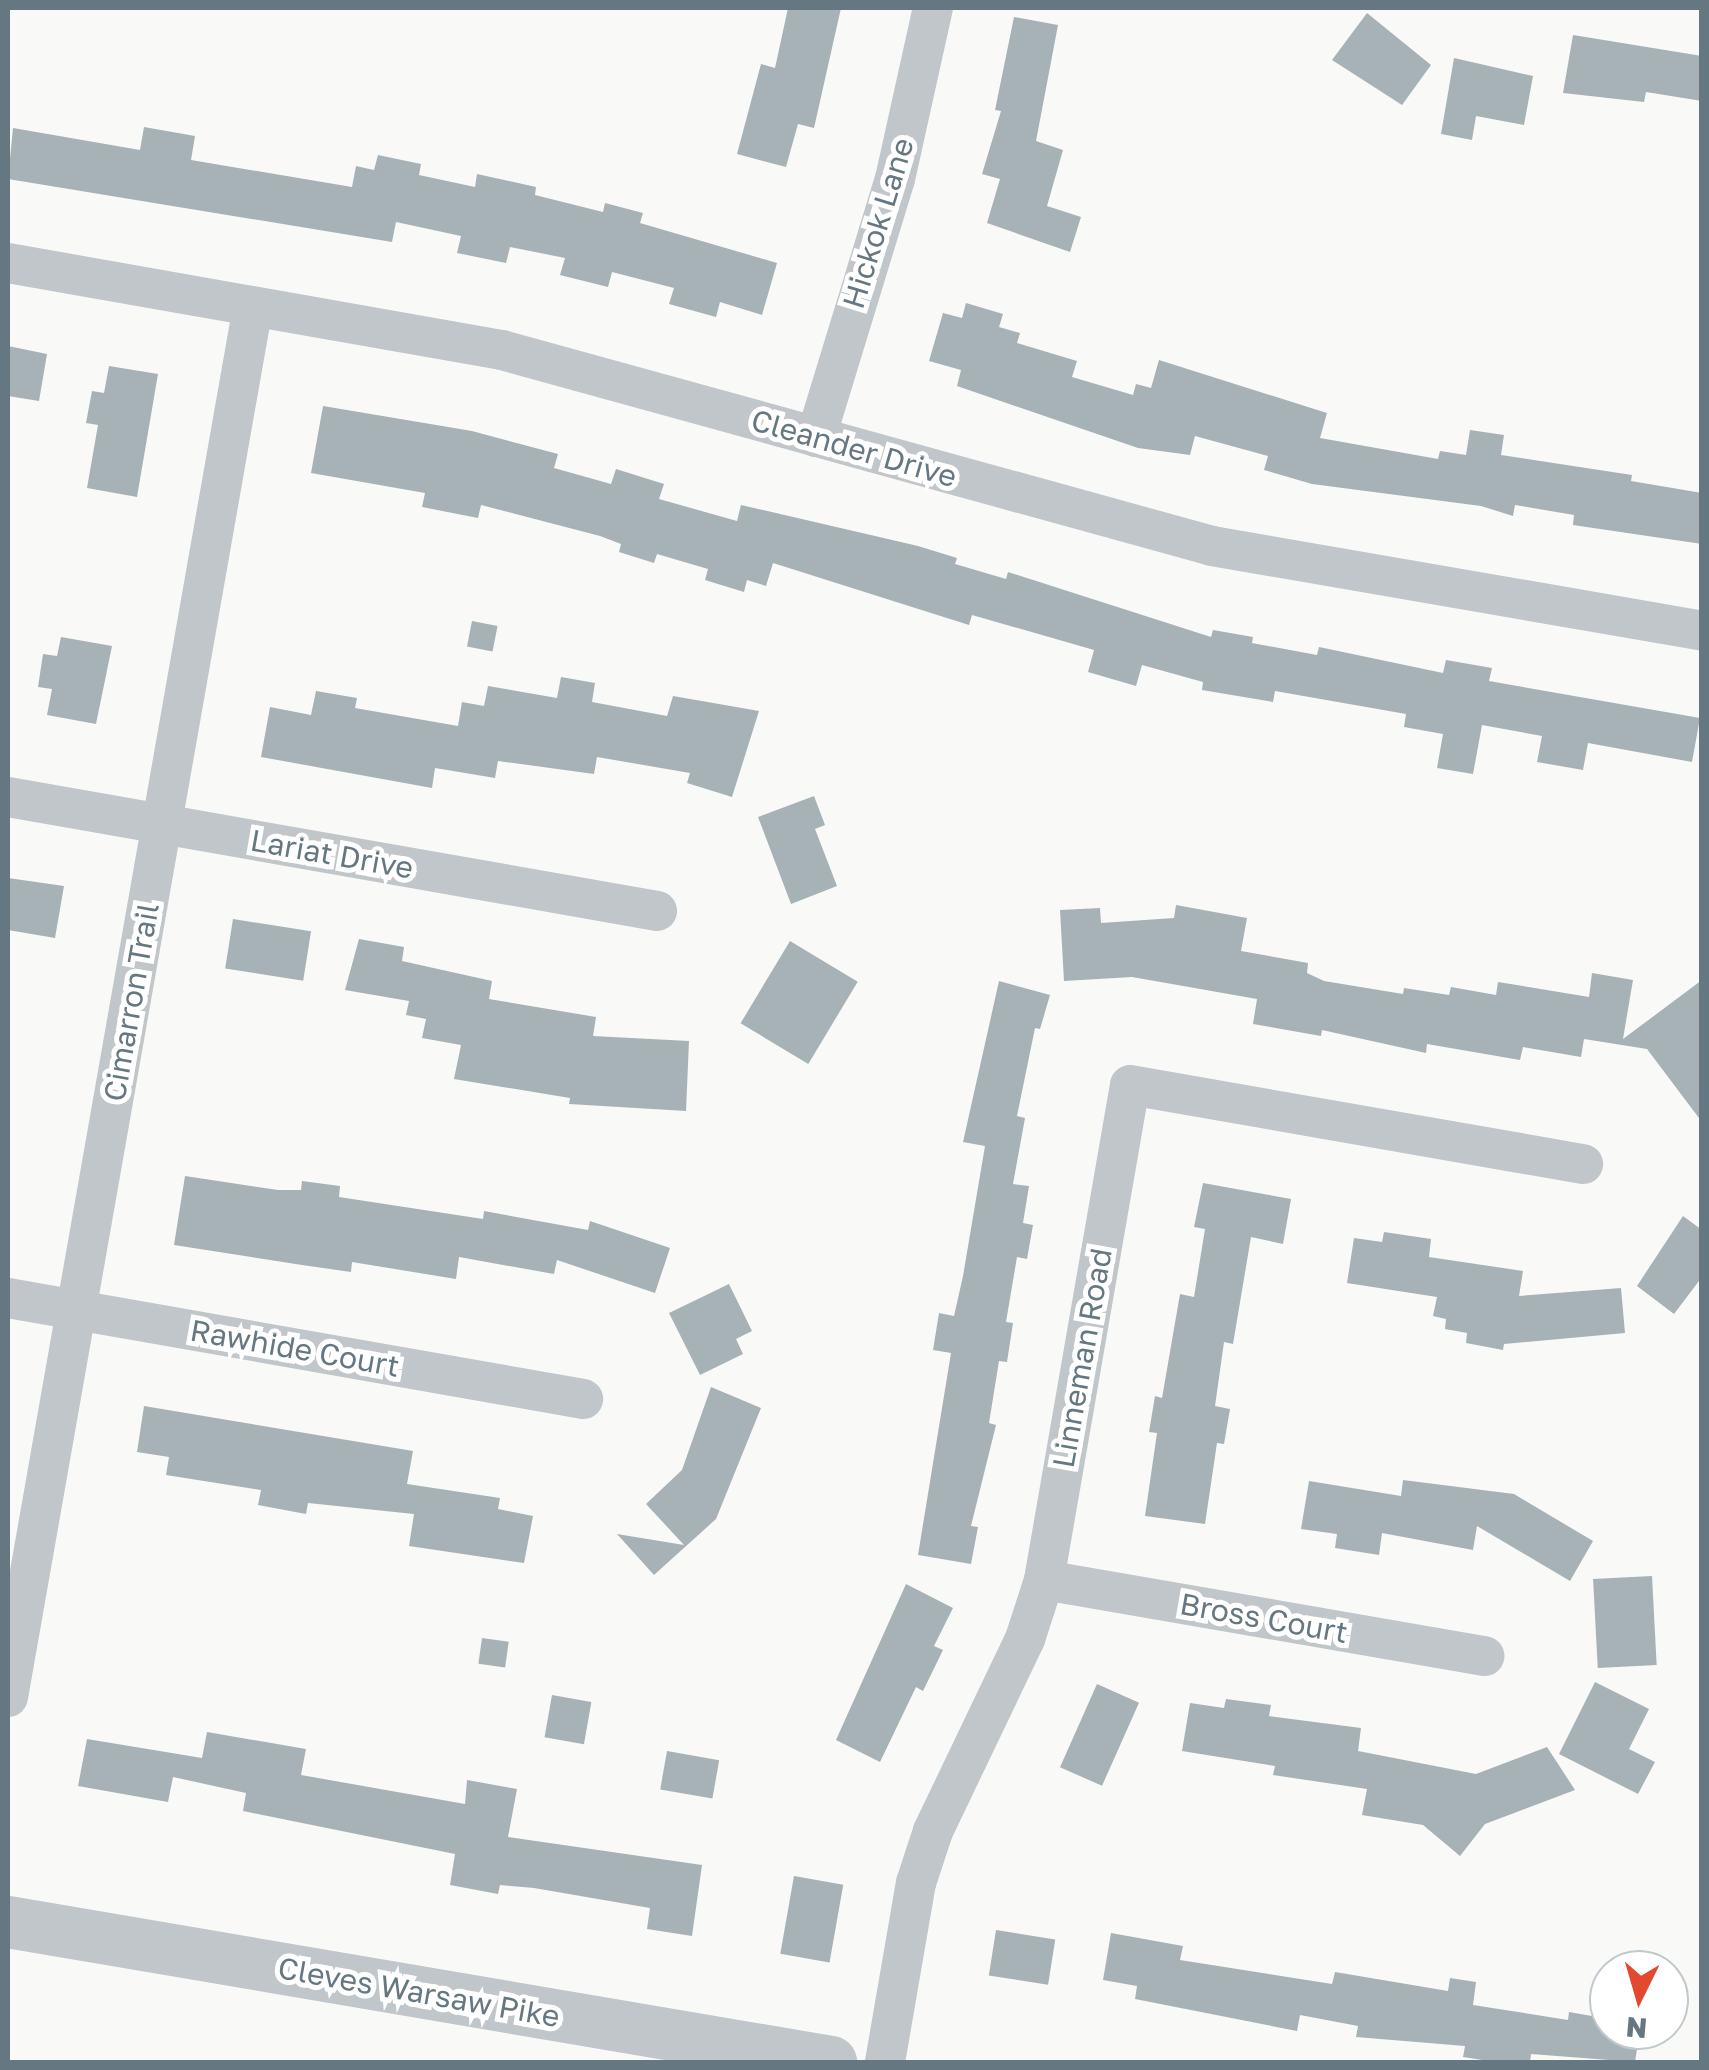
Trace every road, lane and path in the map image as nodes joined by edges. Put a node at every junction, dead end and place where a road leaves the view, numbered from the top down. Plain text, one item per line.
1 (933, 8) edge
2 (8, 262) edge
3 (253, 306) junction
4 (816, 437) junction
5 (1702, 631) edge
6 (8, 797) edge
7 (162, 824) junction
8 (658, 911) dead end
9 (1582, 1164) dead end
10 (8, 1298) edge
11 (77, 1310) junction
12 (583, 1399) dead end
13 (1044, 1580) junction
14 (1484, 1656) dead end
15 (8, 1697) edge
16 (8, 1922) edge
17 (831, 2062) edge
18 (884, 2062) edge

1 - 4 street, Hickok Lane
2 - 3 street, Cleander Drive
3 - 4 street, Cleander Drive
3 - 7 street, Cimarron Trail
4 - 5 street, Cleander Drive
6 - 7 street, Lariat Drive
7 - 8 street, Lariat Drive
7 - 11 street, Cimarron Trail
9 - 13 street, Linneman Road
10 - 11 street, Rawhide Court
11 - 12 street, Rawhide Court
11 - 15 street, Cimarron Trail
13 - 14 street, Bross Court
13 - 18 street, Linneman Road
16 - 17 street, Cleves Warsaw Pike

